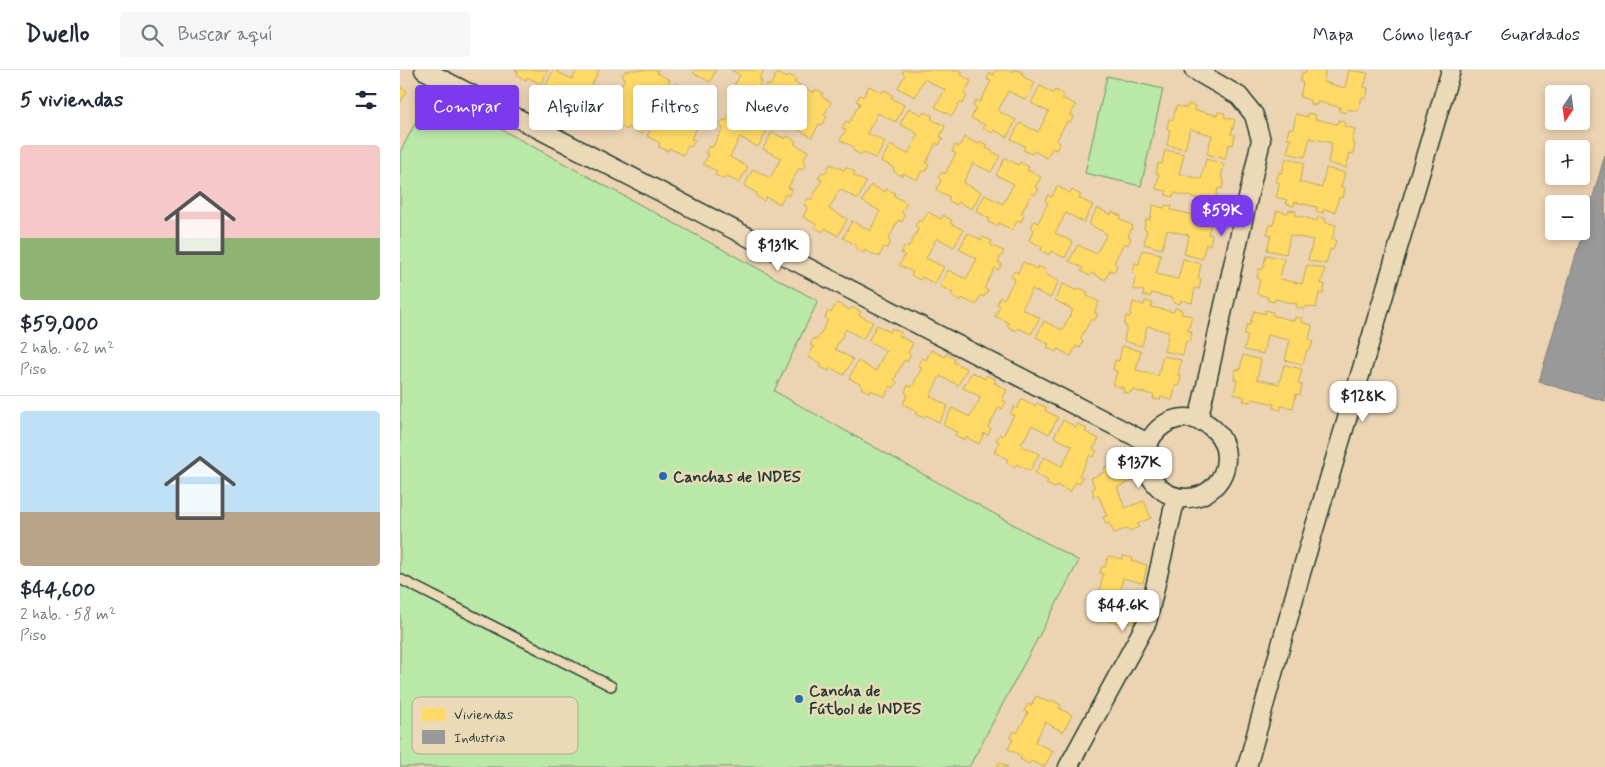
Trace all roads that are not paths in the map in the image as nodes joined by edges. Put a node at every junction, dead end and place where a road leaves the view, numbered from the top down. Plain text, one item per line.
1 (424, 70) edge
2 (1194, 70) edge
3 (1451, 70) edge
4 (1198, 420) junction
5 (1148, 443) junction
6 (1176, 497) junction
7 (400, 579) edge
8 (611, 686) dead end
9 (1068, 767) edge
10 (1247, 767) edge

1 - 5 street
2 - 4 street
3 - 10 street
4 - 5 street
4 - 6 street
5 - 6 street
6 - 9 street
7 - 8 lane

